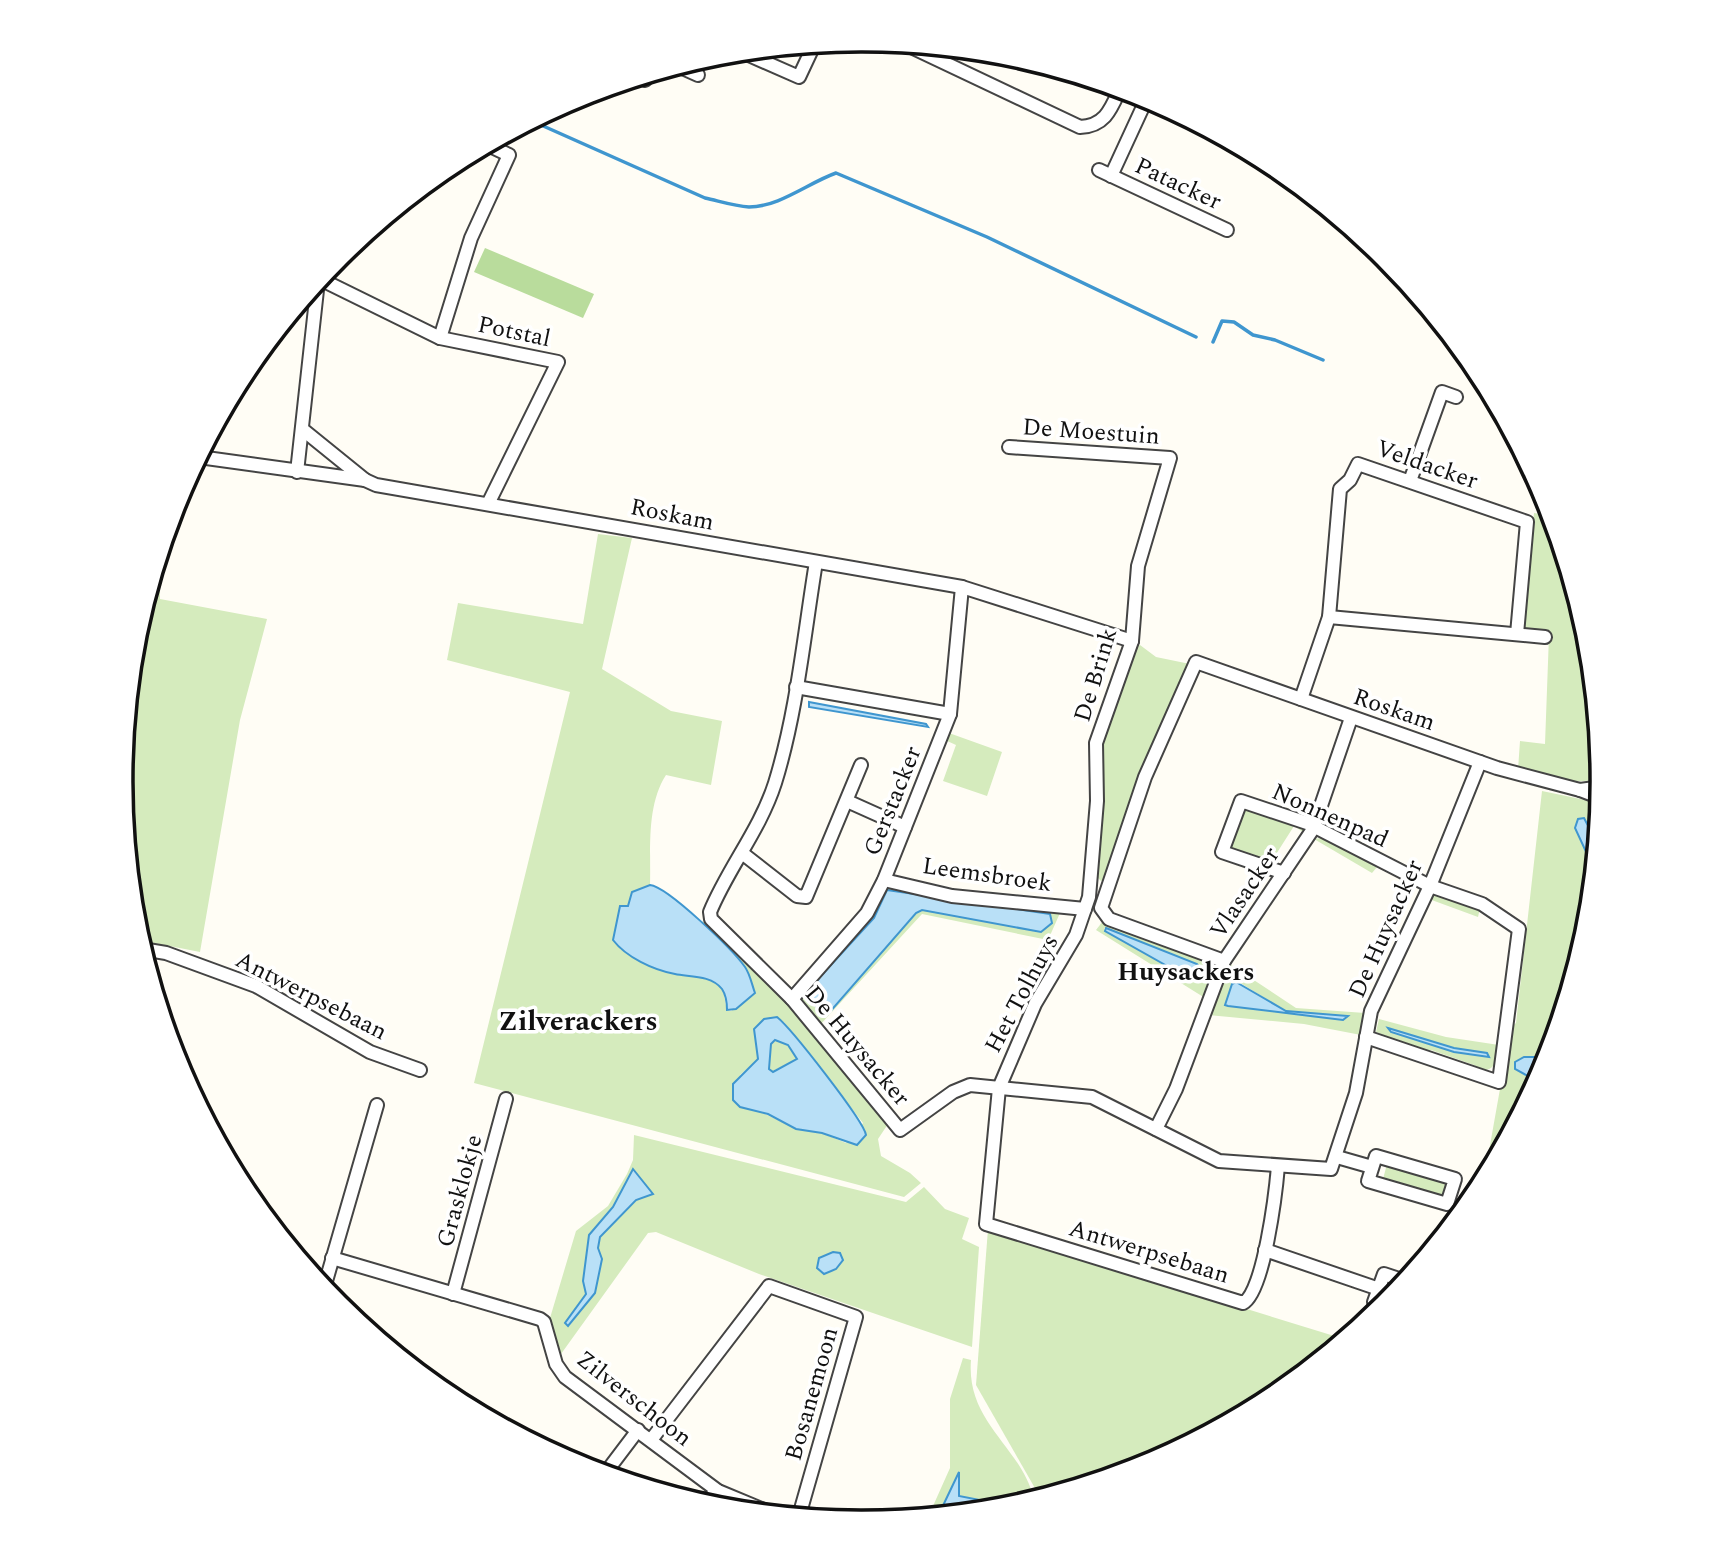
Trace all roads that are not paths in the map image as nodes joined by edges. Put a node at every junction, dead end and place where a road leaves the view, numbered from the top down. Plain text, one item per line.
1 (810, 54) edge
2 (931, 56) edge
3 (760, 60) edge
4 (692, 72) edge
5 (698, 75) dead end
6 (1115, 98) edge
7 (1141, 108) edge
8 (498, 150) edge
9 (1227, 230) dead end
10 (329, 285) edge
11 (317, 298) edge
12 (440, 338) junction
13 (1456, 397) dead end
14 (302, 429) junction
15 (1009, 447) dead end
16 (208, 458) edge
17 (1170, 458) joint
18 (297, 472) junction
19 (365, 480) junction
20 (1410, 481) junction
21 (488, 504) junction
22 (816, 562) junction
23 (962, 587) junction
24 (1329, 617) junction
25 (1517, 634) junction
26 (1545, 637) dead end
27 (1132, 641) junction
28 (796, 687) junction
29 (1301, 699) junction
30 (950, 714) junction
31 (1351, 718) junction
32 (1480, 762) junction
33 (861, 765) dead end
34 (1590, 788) edge
35 (1580, 790) junction
36 (1589, 794) edge
37 (847, 801) junction
38 (905, 827) junction
39 (1313, 829) junction
40 (742, 853) junction
41 (1284, 873) junction
42 (884, 880) junction
43 (1430, 886) junction
44 (1085, 909) junction
45 (154, 951) edge
46 (1224, 961) junction
47 (792, 999) junction
48 (1366, 1037) junction
49 (420, 1070) dead end
50 (999, 1088) junction
51 (506, 1099) dead end
52 (377, 1105) dead end
53 (1156, 1129) junction
54 (1337, 1157) junction
55 (1279, 1166) junction
56 (1372, 1167) junction
57 (986, 1224) joint
58 (1265, 1250) junction
59 (332, 1258) junction
60 (327, 1276) edge
61 (1394, 1277) edge
62 (1379, 1289) junction
63 (453, 1294) junction
64 (1376, 1297) edge
65 (638, 1430) junction
66 (651, 1440) junction
67 (612, 1465) edge
68 (718, 1491) junction
69 (714, 1495) edge
70 (736, 1499) edge
71 (802, 1507) edge

1 - 3 street
2 - 6 street
4 - 5 street
7 - 9 street, Patacker
8 - 12 street
10 - 12 street, Potstal
11 - 14 street
12 - 21 street, Potstal
13 - 20 street
14 - 18 street
14 - 19 street
15 - 17 street, De Moestuin
16 - 18 street, Roskam
17 - 27 street, De Brink
18 - 19 street, Roskam
19 - 21 street, Roskam
20 - 24 street, Veldacker
20 - 25 street, Veldacker
21 - 22 street, Roskam
22 - 23 street, Roskam
22 - 28 street, De Huysacker
23 - 27 street, Roskam
23 - 30 street, Gerstacker
24 - 25 street
24 - 29 street, Veldacker
25 - 26 street
27 - 44 street, De Brink
28 - 30 street
28 - 40 street, De Huysacker
29 - 31 street, Roskam
29 - 46 street, Roskam
30 - 38 street, Gerstacker
31 - 32 street, Roskam
31 - 39 street, Vlasacker
32 - 35 street, Roskam
32 - 43 street, De Huysacker
33 - 37 street
34 - 35 street, Roskam
35 - 36 street, Roskam
37 - 38 street
37 - 40 street
38 - 42 street, Gerstacker
39 - 41 street, Vlasacker
39 - 41 street, Nonnenpad
39 - 43 street, Nonnenpad
40 - 47 street, De Huysacker
41 - 46 street, Vlasacker
42 - 44 street, Leemsbroek
42 - 47 street, Gerstacker
43 - 48 street, De Huysacker
43 - 48 street, Nonnenpad
44 - 50 street, Het Tolhuys
45 - 49 street, Antwerpsebaan
46 - 53 street, Vlasacker
47 - 50 street, De Huysacker
48 - 54 street, De Huysacker
50 - 53 street, De Huysacker
50 - 57 street, Het Tolhuys
51 - 63 street, Grasklokje
52 - 59 street
53 - 55 street, De Huysacker
54 - 55 street, De Huysacker
54 - 56 street
55 - 58 street, Antwerpsebaan
56 - 56 street
57 - 58 street, Antwerpsebaan
58 - 62 street
59 - 60 street
59 - 63 street, Zilverschoon
61 - 62 street
62 - 64 street
63 - 65 street, Zilverschoon
65 - 66 street, Zilverschoon
65 - 67 street
66 - 68 street, Zilverschoon
66 - 71 street, Bosanemoon
68 - 69 street
68 - 70 street, Zilverschoon

